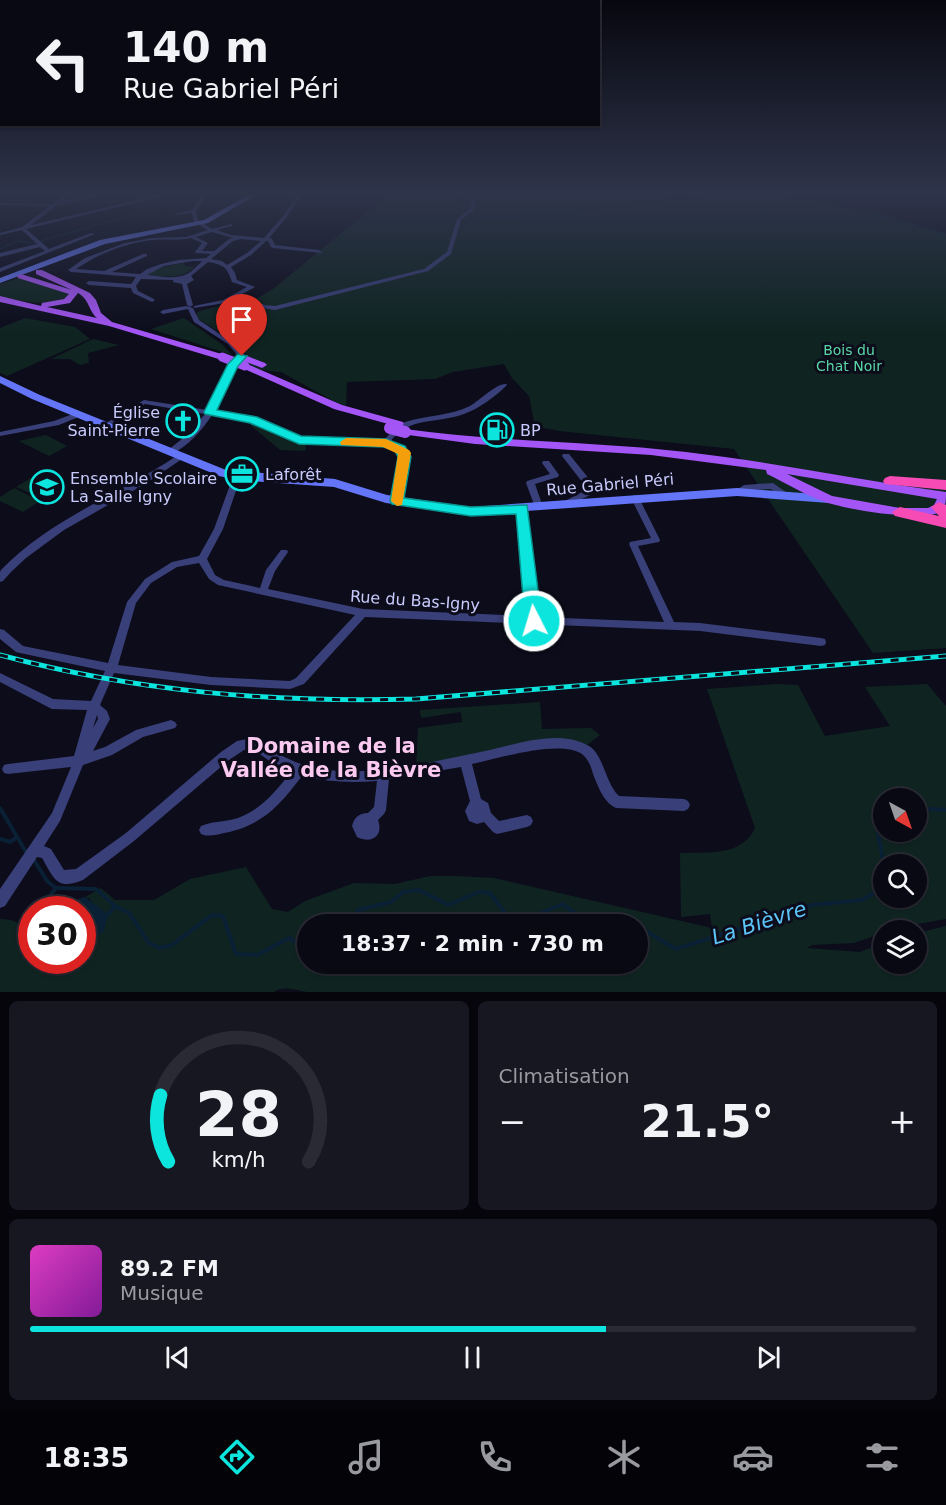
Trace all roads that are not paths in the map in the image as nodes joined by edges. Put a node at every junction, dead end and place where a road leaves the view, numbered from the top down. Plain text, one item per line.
1 (37, 241) edge
2 (74, 241) edge
3 (106, 241) edge
4 (138, 241) edge
5 (202, 241) edge
6 (230, 241) edge
7 (262, 241) edge
8 (271, 241) edge
9 (452, 241) edge
10 (41, 245) junction
11 (48, 251) junction
12 (78, 251) junction
13 (319, 252) dead end
14 (215, 253) junction
15 (0, 255) edge
16 (145, 255) dead end
17 (207, 261) junction
18 (227, 267) junction
19 (0, 270) edge
20 (29, 273) junction
21 (104, 274) junction
22 (139, 276) junction
23 (185, 280) junction
24 (0, 282) edge
25 (89, 284) dead end
26 (133, 286) junction
27 (236, 297) junction
28 (0, 299) edge
29 (152, 300) dead end
30 (33, 305) junction
31 (0, 306) edge
32 (191, 307) junction
33 (52, 309) junction
34 (163, 312) dead end
35 (111, 324) junction
36 (239, 358) junction
37 (0, 379) edge
38 (504, 385) dead end
39 (210, 412) junction
40 (78, 414) junction
41 (107, 424) junction
42 (402, 428) junction
43 (0, 434) edge
44 (386, 443) junction
45 (176, 454) junction
46 (566, 456) dead end
47 (546, 463) dead end
48 (756, 464) junction
49 (820, 472) junction
50 (237, 476) junction
51 (890, 482) junction
52 (946, 485) edge
53 (946, 491) edge
54 (823, 497) junction
55 (635, 498) junction
56 (397, 501) junction
57 (944, 504) edge
58 (564, 505) junction
59 (539, 507) junction
60 (522, 509) junction
61 (900, 512) junction
62 (946, 523) edge
63 (284, 552) dead end
64 (202, 559) junction
65 (0, 579) edge
66 (262, 591) junction
67 (363, 614) junction
68 (534, 621) junction
69 (672, 626) junction
70 (0, 633) edge
71 (821, 642) dead end
72 (110, 668) junction
73 (0, 677) edge
74 (94, 706) junction
75 (171, 725) dead end
76 (80, 759) junction
77 (465, 761) junction
78 (8, 769) dead end
79 (300, 770) junction
80 (383, 775) junction
81 (684, 805) dead end
82 (370, 820) dead end
83 (527, 821) dead end
84 (205, 830) dead end
85 (36, 850) junction
86 (0, 900) edge

1 - 10 street
2 - 11 street
3 - 12 street
4 - 21 street
5 - 14 street
6 - 14 street
7 - 18 street
8 - 13 street
9 - 27 street
10 - 11 street
10 - 15 street
11 - 19 street
12 - 20 street
12 - 20 street
14 - 17 street
16 - 21 street
17 - 18 street
17 - 22 street
17 - 23 street
18 - 27 street
20 - 24 street
20 - 30 main road
20 - 35 main road
21 - 22 street
22 - 23 street
22 - 26 street
23 - 32 street
25 - 26 street
26 - 29 street
27 - 32 street
28 - 30 main road
30 - 33 main road
31 - 33 main road
32 - 34 street
32 - 36 street
33 - 35 main road
35 - 36 main road, bridge
36 - 39 street
36 - 42 main road
36 - 42 main road
37 - 40 street, Rue Gabriel Péri
38 - 44 street
39 - 41 street
39 - 44 street
39 - 45 street
40 - 41 street, Rue Gabriel Péri
40 - 43 street
41 - 45 street, Rue Gabriel Péri
42 - 48 main road
42 - 49 main road
44 - 56 street
45 - 50 street, Rue Gabriel Péri
45 - 65 street
46 - 58 street
47 - 59 street
48 - 49 main road
48 - 54 main road
49 - 51 main road
49 - 54 main road
49 - 57 main road
50 - 56 street, Rue Gabriel Péri
50 - 64 street
51 - 52 highway
51 - 53 main road
54 - 55 street, Rue Gabriel Péri
54 - 61 main road
55 - 58 street, Rue Gabriel Péri
55 - 69 street
56 - 60 street, Rue Gabriel Péri
57 - 61 main road
58 - 59 street, Rue Gabriel Péri
59 - 60 street, Rue Gabriel Péri
60 - 68 street
61 - 62 highway
63 - 66 street
64 - 66 street, Rue du Bas-Igny
64 - 72 street
66 - 67 street, Rue du Bas-Igny
67 - 68 street, Rue du Bas-Igny
67 - 72 street
68 - 69 street, Rue du Bas-Igny
69 - 71 street, Rue du Bas-Igny
70 - 72 street
72 - 74 street
73 - 74 street
74 - 76 street
75 - 76 street
76 - 78 street
76 - 85 street
77 - 80 street
77 - 81 street
77 - 83 street
79 - 80 street
79 - 84 street
79 - 85 street
80 - 82 street
85 - 86 street

